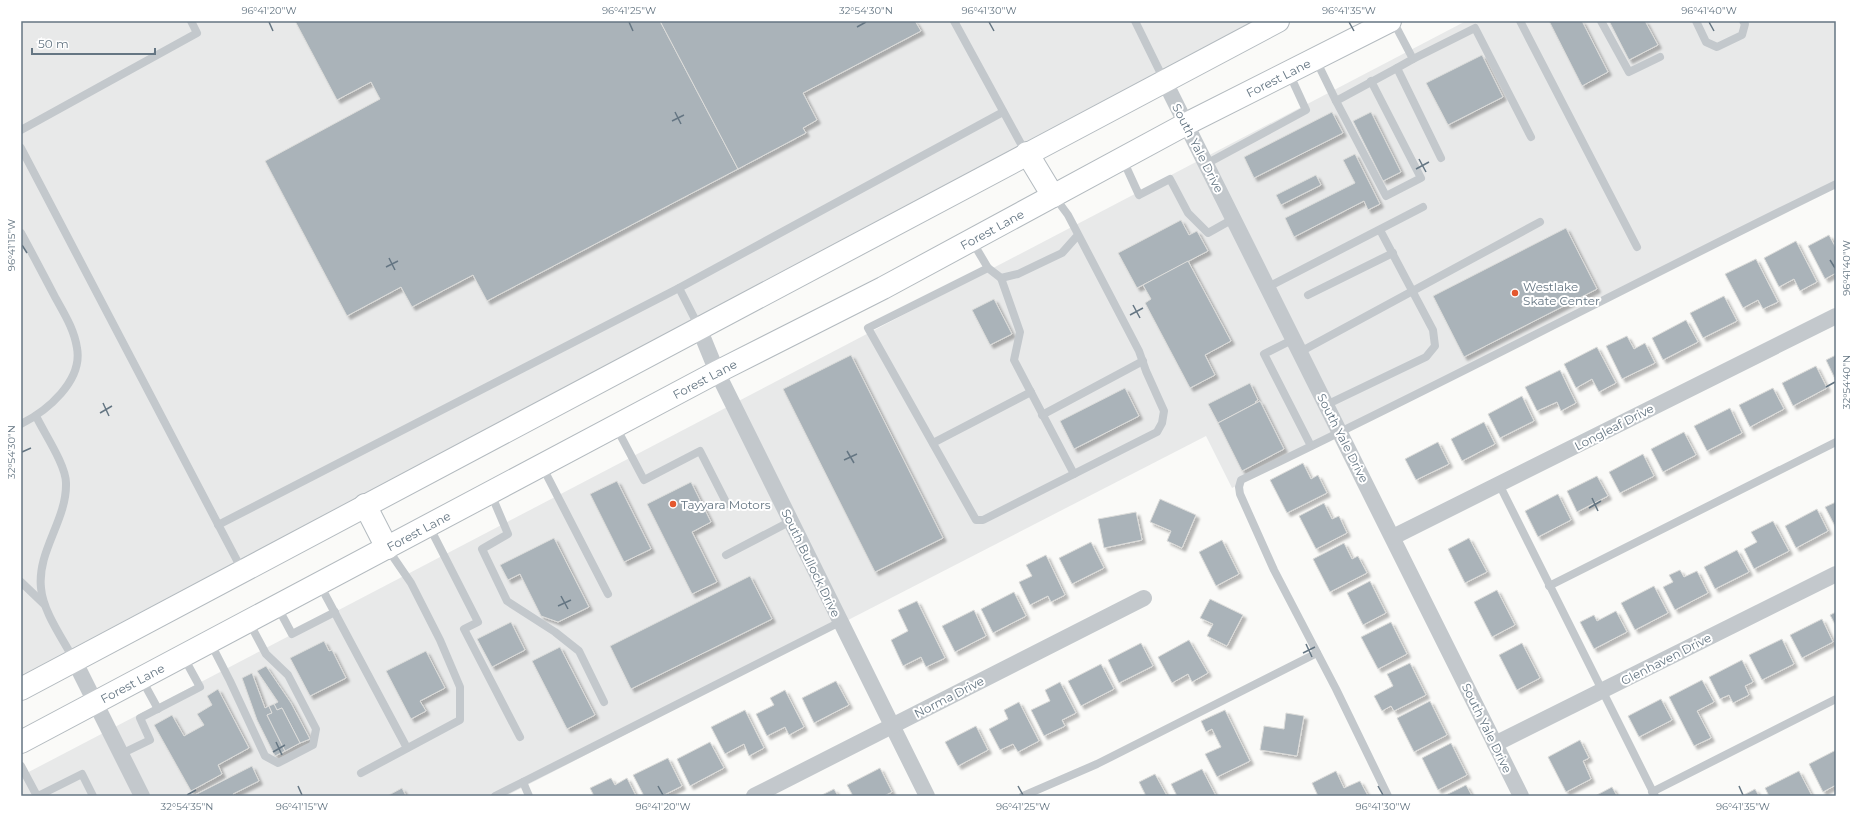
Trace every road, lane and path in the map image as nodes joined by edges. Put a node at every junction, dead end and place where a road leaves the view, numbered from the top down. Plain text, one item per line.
1 (191, 21) edge
2 (954, 21) edge
3 (1135, 21) edge
4 (1278, 21) edge
5 (1392, 21) edge
6 (1520, 21) edge
7 (1602, 21) edge
8 (1696, 21) edge
9 (1743, 21) edge
10 (1660, 57) dead end
11 (1315, 59) junction
12 (1413, 59) junction
13 (1397, 68) junction
14 (1289, 72) junction
15 (1164, 80) junction
16 (1371, 81) junction
17 (1336, 101) junction
18 (1003, 112) junction
19 (1186, 124) junction
20 (21, 130) edge
21 (1531, 137) dead end
22 (21, 148) edge
23 (1027, 153) junction
24 (1122, 158) junction
25 (1442, 158) dead end
26 (1206, 164) junction
27 (1836, 184) edge
28 (1053, 196) junction
29 (1423, 208) dead end
30 (1233, 219) junction
31 (1540, 222) dead end
32 (1380, 230) junction
33 (21, 232) edge
34 (1078, 235) junction
35 (971, 240) junction
36 (1637, 247) dead end
37 (1392, 253) junction
38 (988, 268) junction
39 (1002, 278) junction
40 (1268, 287) junction
41 (679, 288) junction
42 (1413, 291) junction
43 (1308, 295) dead end
44 (1836, 316) edge
45 (699, 328) junction
46 (1297, 346) junction
47 (1143, 361) junction
48 (717, 372) junction
49 (1031, 392) junction
50 (1326, 405) junction
51 (1042, 415) junction
52 (36, 416) junction
53 (21, 424) edge
54 (616, 426) junction
55 (1340, 432) junction
56 (1836, 442) edge
57 (933, 443) junction
58 (1311, 446) junction
59 (542, 465) junction
60 (1074, 474) junction
61 (1499, 484) junction
62 (490, 493) junction
63 (727, 504) dead end
64 (365, 505) junction
65 (791, 521) junction
66 (218, 525) junction
67 (429, 526) junction
68 (1393, 537) junction
69 (387, 548) junction
70 (726, 555) dead end
71 (242, 571) junction
72 (1836, 574) edge
73 (21, 582) edge
74 (320, 583) junction
75 (1549, 586) junction
76 (608, 594) dead end
77 (1144, 598) dead end
78 (44, 605) junction
79 (277, 606) junction
80 (335, 612) junction
81 (249, 621) junction
82 (840, 622) junction
83 (209, 642) junction
84 (1317, 653) junction
85 (183, 656) junction
86 (74, 660) junction
87 (141, 678) junction
88 (21, 689) edge
89 (1601, 692) junction
90 (1836, 699) edge
91 (95, 702) junction
92 (604, 702) dead end
93 (158, 709) junction
94 (892, 726) junction
95 (520, 737) dead end
96 (21, 742) edge
97 (1496, 744) junction
98 (407, 748) junction
99 (121, 754) junction
100 (21, 766) edge
101 (361, 773) dead end
102 (523, 782) junction
103 (1653, 794) edge
104 (38, 796) edge
105 (93, 796) edge
106 (142, 796) edge
107 (494, 796) edge
108 (530, 796) edge
109 (754, 796) edge
110 (927, 796) edge
111 (1023, 796) edge
112 (1388, 796) edge
113 (1521, 796) edge

1 - 20 lane
2 - 18 lane
3 - 15 lane
4 - 15 main road
5 - 11 main road, Forest Lane
5 - 12 lane
6 - 36 lane
7 - 10 lane
8 - 9 lane
11 - 14 main road, Forest Lane
11 - 17 lane
12 - 13 lane
12 - 21 lane
13 - 16 lane
13 - 25 lane
14 - 19 main road, Forest Lane
14 - 26 lane
15 - 19 street, South Yale Drive
15 - 23 main road
16 - 17 lane
16 - 17 lane
18 - 23 lane
18 - 41 lane
19 - 24 main road, Forest Lane
19 - 26 street, South Yale Drive
22 - 66 lane
23 - 28 main road
23 - 45 main road
24 - 28 main road, Forest Lane
24 - 30 lane
26 - 30 street, South Yale Drive
27 - 55 lane
28 - 34 lane
28 - 35 main road, Forest Lane
29 - 32 lane
30 - 40 street, South Yale Drive
31 - 42 lane
32 - 37 lane
32 - 40 lane
33 - 52 lane
34 - 39 lane
34 - 47 lane
35 - 38 lane
35 - 48 main road, Forest Lane
37 - 42 lane
37 - 43 lane
38 - 39 lane
38 - 57 lane
39 - 49 lane
40 - 46 street, South Yale Drive
41 - 45 lane
41 - 66 lane
42 - 46 lane
42 - 50 lane
44 - 61 street, Longleaf Drive
45 - 48 street, South Bullock Drive
45 - 64 main road
46 - 50 street, South Yale Drive
46 - 58 lane
47 - 51 lane
47 - 60 lane
48 - 54 main road, Forest Lane
48 - 65 street, South Bullock Drive
49 - 51 lane
49 - 57 lane
50 - 55 street, South Yale Drive
51 - 60 lane
52 - 53 lane
52 - 78 lane
54 - 59 main road, Forest Lane
54 - 63 lane
55 - 58 lane
55 - 68 street, South Yale Drive
56 - 75 lane
57 - 60 lane
58 - 84 lane
59 - 62 main road, Forest Lane
59 - 76 lane
61 - 68 street, Longleaf Drive
61 - 75 lane
62 - 67 main road, Forest Lane
62 - 92 lane
64 - 69 main road
64 - 71 main road
65 - 70 lane
65 - 82 street, South Bullock Drive
66 - 71 lane
67 - 69 main road, Forest Lane
67 - 95 lane
68 - 97 street, South Yale Drive
69 - 74 main road, Forest Lane
69 - 98 lane
71 - 86 main road
72 - 89 street, Glenhaven Drive
73 - 78 lane
74 - 79 main road, Forest Lane
74 - 80 lane
75 - 89 lane
77 - 94 street, Norma Drive
78 - 86 lane
79 - 80 lane
79 - 81 main road, Forest Lane
80 - 98 lane
81 - 83 main road, Forest Lane
81 - 83 lane
82 - 94 street, South Bullock Drive
82 - 102 lane
83 - 85 main road, Forest Lane
84 - 111 lane
84 - 112 lane
85 - 87 main road, Forest Lane
85 - 93 lane
86 - 88 main road
86 - 91 street
87 - 91 main road, Forest Lane
87 - 93 lane
89 - 97 street, Glenhaven Drive
89 - 103 lane
90 - 103 lane
91 - 96 main road, Forest Lane
91 - 99 street
93 - 99 lane
94 - 109 street, Norma Drive
94 - 110 street, South Bullock Drive
97 - 113 street, South Yale Drive
98 - 101 lane
99 - 106 street
100 - 104 lane
102 - 107 lane
102 - 108 lane
104 - 105 lane

